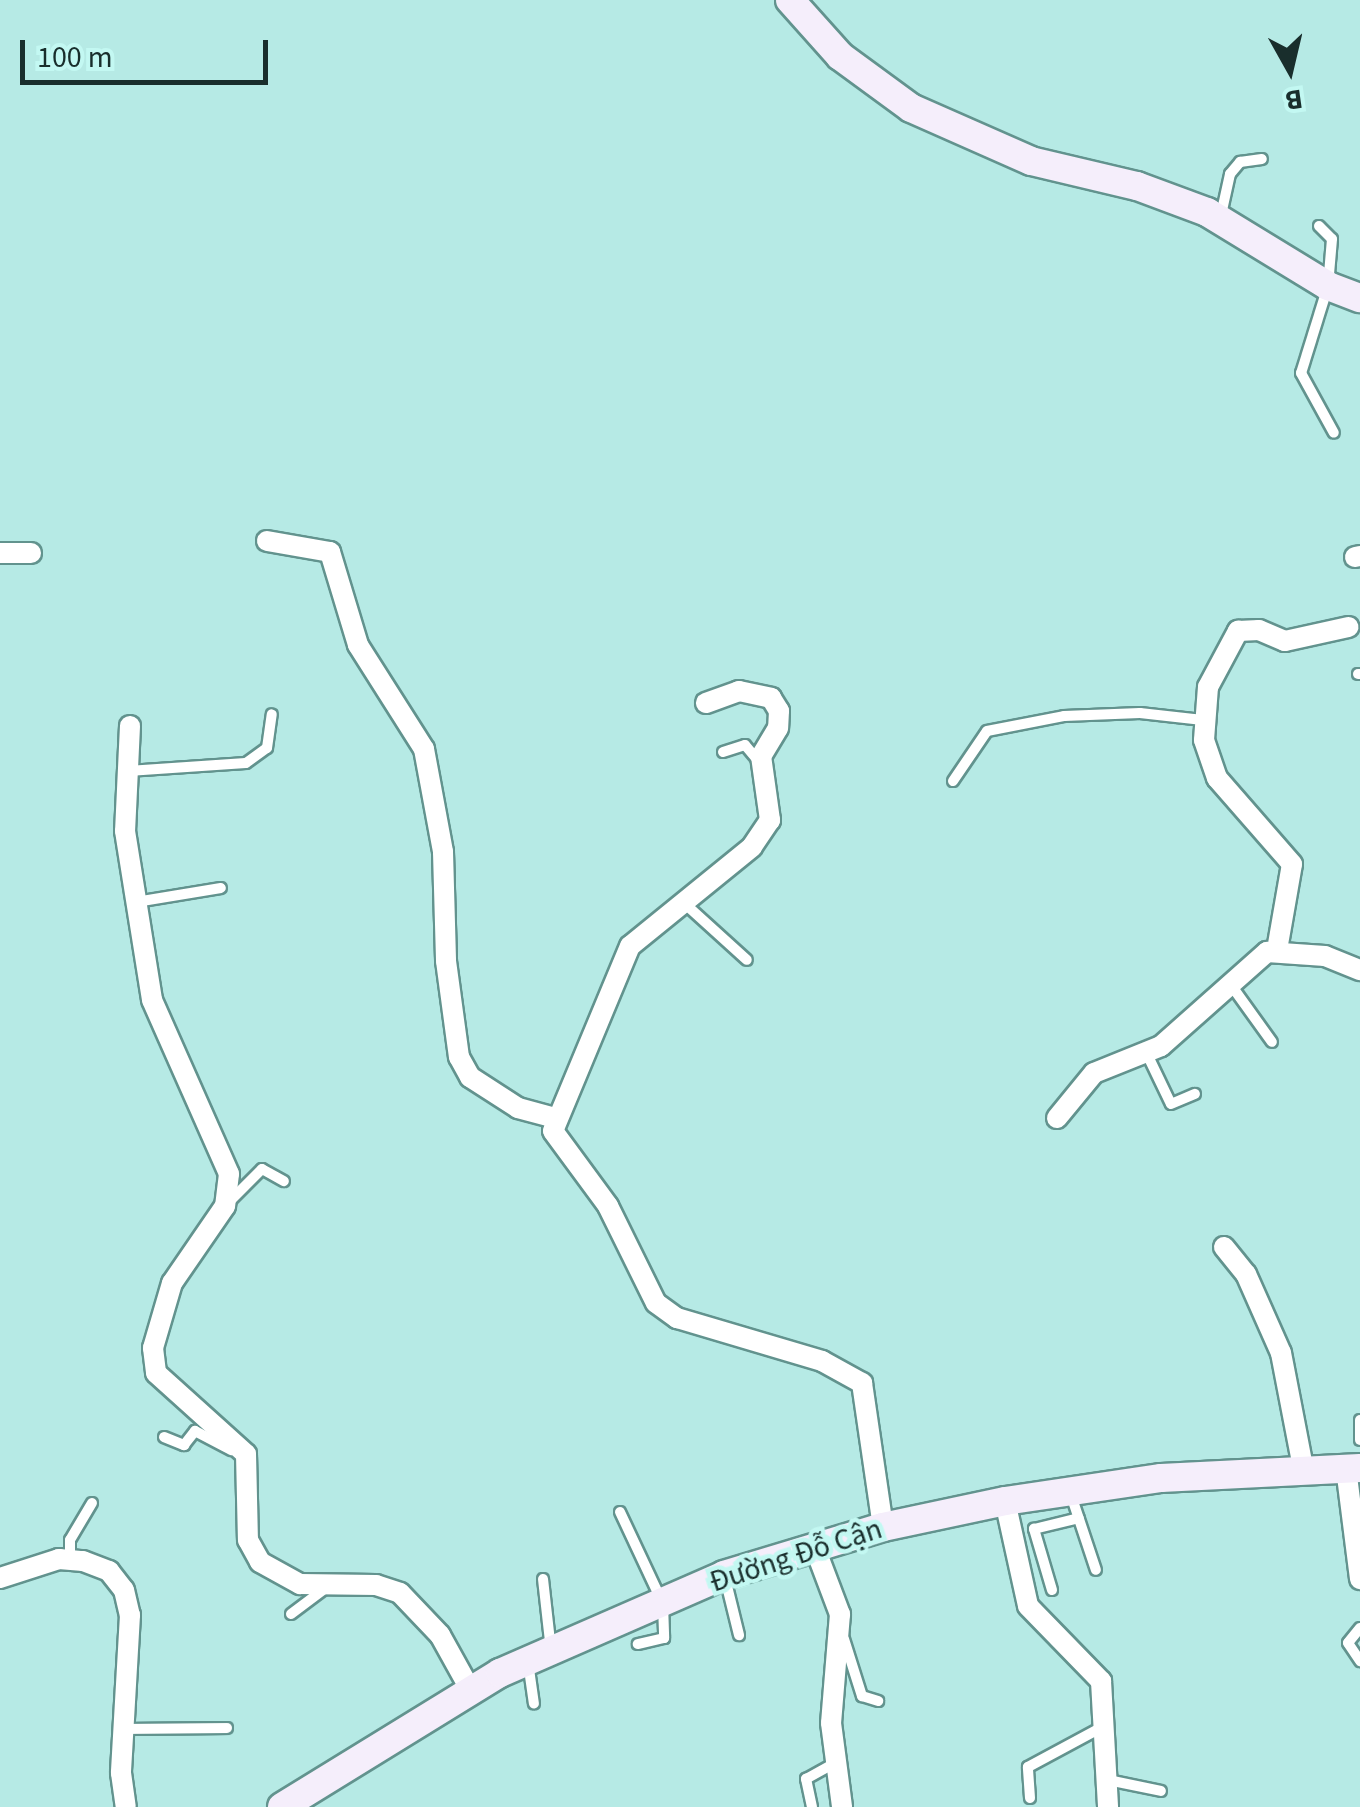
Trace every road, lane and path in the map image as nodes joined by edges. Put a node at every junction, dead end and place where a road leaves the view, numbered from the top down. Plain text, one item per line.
1 (790, 0) edge
2 (1262, 159) dead end
3 (1220, 220) junction
4 (1318, 226) dead end
5 (1328, 286) junction
6 (1360, 298) edge
7 (1334, 433) dead end
8 (267, 541) dead end
9 (0, 553) edge
10 (31, 553) dead end
11 (1348, 627) dead end
12 (706, 703) dead end
13 (272, 714) dead end
14 (1203, 720) junction
15 (130, 726) dead end
16 (723, 752) dead end
17 (763, 768) junction
18 (127, 771) junction
19 (953, 781) dead end
20 (221, 888) dead end
21 (136, 902) junction
22 (683, 902) junction
23 (1277, 950) junction
24 (747, 960) dead end
25 (1360, 970) edge
26 (1230, 984) junction
27 (1272, 1042) dead end
28 (1146, 1054) junction
29 (1195, 1094) dead end
30 (556, 1118) junction
31 (1058, 1118) dead end
32 (284, 1182) dead end
33 (226, 1206) junction
34 (1224, 1247) dead end
35 (1360, 1420) edge
36 (164, 1437) dead end
37 (1360, 1440) edge
38 (246, 1454) junction
39 (1303, 1466) junction
40 (1353, 1468) edge
41 (1005, 1501) junction
42 (92, 1504) dead end
43 (1074, 1504) junction
44 (620, 1512) dead end
45 (883, 1527) junction
46 (815, 1548) junction
47 (70, 1560) junction
48 (1096, 1570) dead end
49 (724, 1575) junction
50 (0, 1578) edge
51 (543, 1579) dead end
52 (1360, 1579) edge
53 (328, 1586) junction
54 (1052, 1590) dead end
55 (663, 1604) junction
56 (291, 1614) dead end
57 (840, 1628) junction
58 (1360, 1628) edge
59 (739, 1635) dead end
60 (638, 1644) dead end
61 (539, 1656) junction
62 (1360, 1662) edge
63 (471, 1691) junction
64 (878, 1700) dead end
65 (534, 1704) dead end
66 (1105, 1726) junction
67 (227, 1728) dead end
68 (126, 1729) junction
69 (836, 1762) junction
70 (1106, 1780) junction
71 (1160, 1791) dead end
72 (1030, 1798) dead end
73 (126, 1807) edge
74 (282, 1807) edge
75 (812, 1807) edge
76 (842, 1807) edge
77 (1108, 1807) edge

1 - 3 main road
2 - 3 lane
3 - 5 main road
4 - 5 lane
5 - 6 main road
5 - 7 lane
8 - 30 street
9 - 10 street
11 - 14 street
12 - 17 street
13 - 18 lane
14 - 19 lane
14 - 23 street
15 - 18 street
16 - 17 lane
17 - 22 street
18 - 21 street
20 - 21 lane
21 - 33 street
22 - 24 lane
22 - 30 street
23 - 25 street
23 - 26 street
26 - 27 lane
26 - 28 street
28 - 29 lane
28 - 31 street
30 - 45 street
32 - 33 lane
33 - 38 street
34 - 39 street
35 - 37 lane
36 - 38 lane
38 - 53 street
39 - 40 main road, Đường Đỗ Cận
39 - 43 main road, Đường Đỗ Cận
40 - 52 street
41 - 43 main road, Đường Đỗ Cận
41 - 45 main road, Đường Đỗ Cận
41 - 66 street
42 - 47 lane
43 - 48 lane
43 - 54 lane
44 - 55 lane
45 - 46 main road, Đường Đỗ Cận
46 - 49 main road, Đường Đỗ Cận
46 - 57 street
47 - 50 street
47 - 68 street
49 - 55 main road, Đường Đỗ Cận
49 - 59 lane
51 - 61 lane
53 - 56 lane
53 - 63 street
55 - 60 lane
55 - 61 main road, Đường Đỗ Cận
57 - 64 lane
57 - 69 street
58 - 62 lane
61 - 63 main road, Đường Đỗ Cận
61 - 65 lane
63 - 74 main road, Đường Đỗ Cận
66 - 70 street
66 - 72 lane
67 - 68 lane
68 - 73 street
69 - 75 lane
69 - 76 street
70 - 71 lane
70 - 77 street

